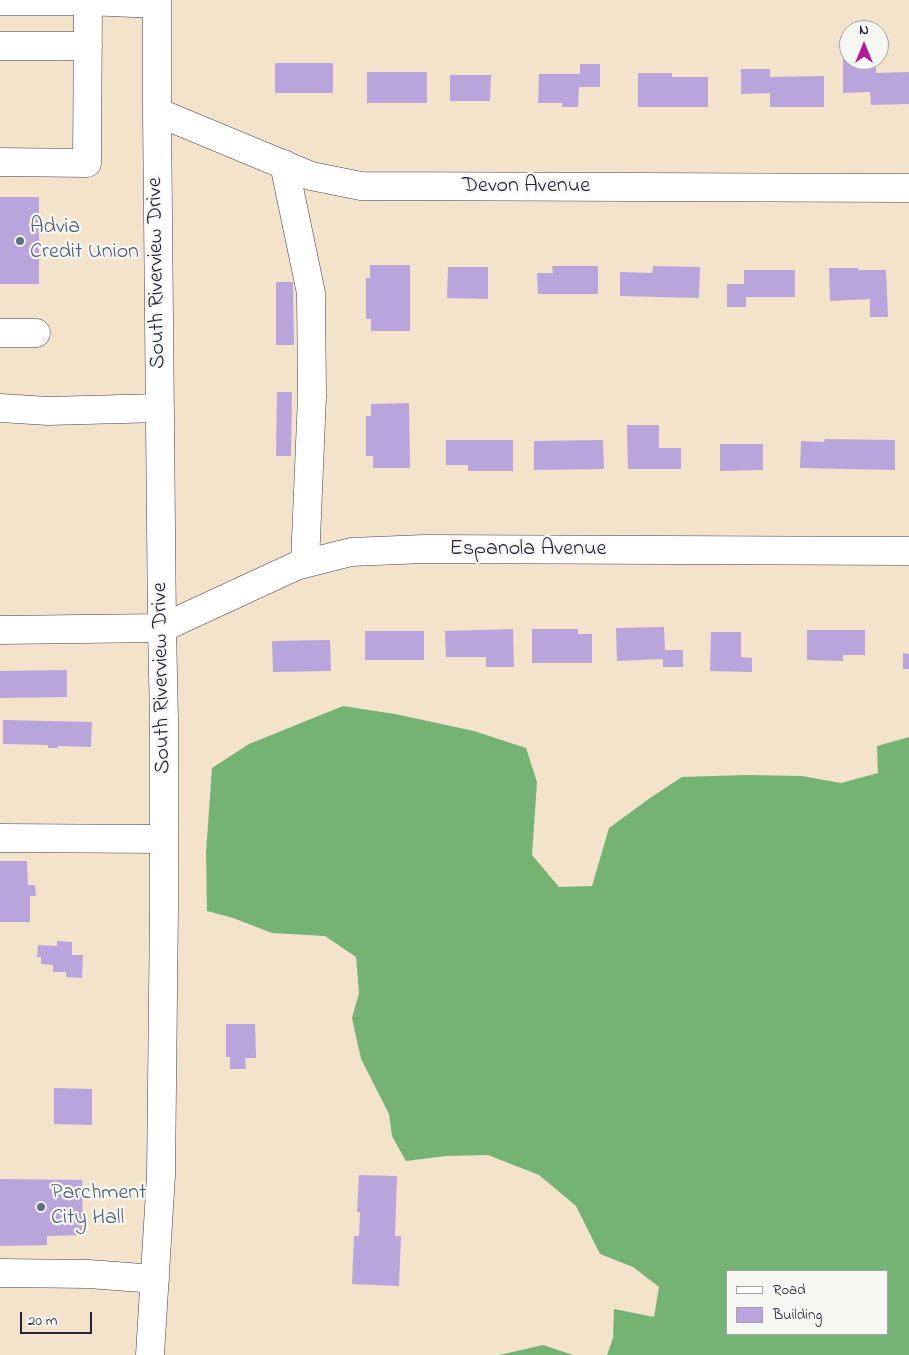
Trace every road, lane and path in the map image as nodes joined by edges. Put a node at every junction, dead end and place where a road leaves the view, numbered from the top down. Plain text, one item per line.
1 (0, 1) edge
2 (88, 1) edge
3 (158, 2) edge
4 (0, 46) edge
5 (88, 46) junction
6 (157, 112) junction
7 (0, 162) edge
8 (284, 164) junction
9 (909, 188) edge
10 (0, 333) edge
11 (36, 333) dead end
12 (0, 408) edge
13 (160, 408) junction
14 (909, 551) edge
15 (305, 563) junction
16 (162, 628) junction
17 (0, 630) edge
18 (0, 838) edge
19 (163, 839) junction
20 (0, 1273) edge
21 (155, 1279) junction
22 (150, 1355) edge

1 - 2 street
2 - 3 street
2 - 5 street
3 - 6 street, South Riverview Drive
4 - 5 street
5 - 7 street
6 - 8 street, Devon Avenue
6 - 13 street, South Riverview Drive
8 - 9 street, Devon Avenue
8 - 15 street
10 - 11 street
12 - 13 street
13 - 16 street, South Riverview Drive
14 - 15 street, Espanola Avenue
15 - 16 street, Espanola Avenue
16 - 17 street
16 - 19 street, South Riverview Drive
18 - 19 street
19 - 21 street, South Riverview Drive
20 - 21 street
21 - 22 street, South Riverview Drive

